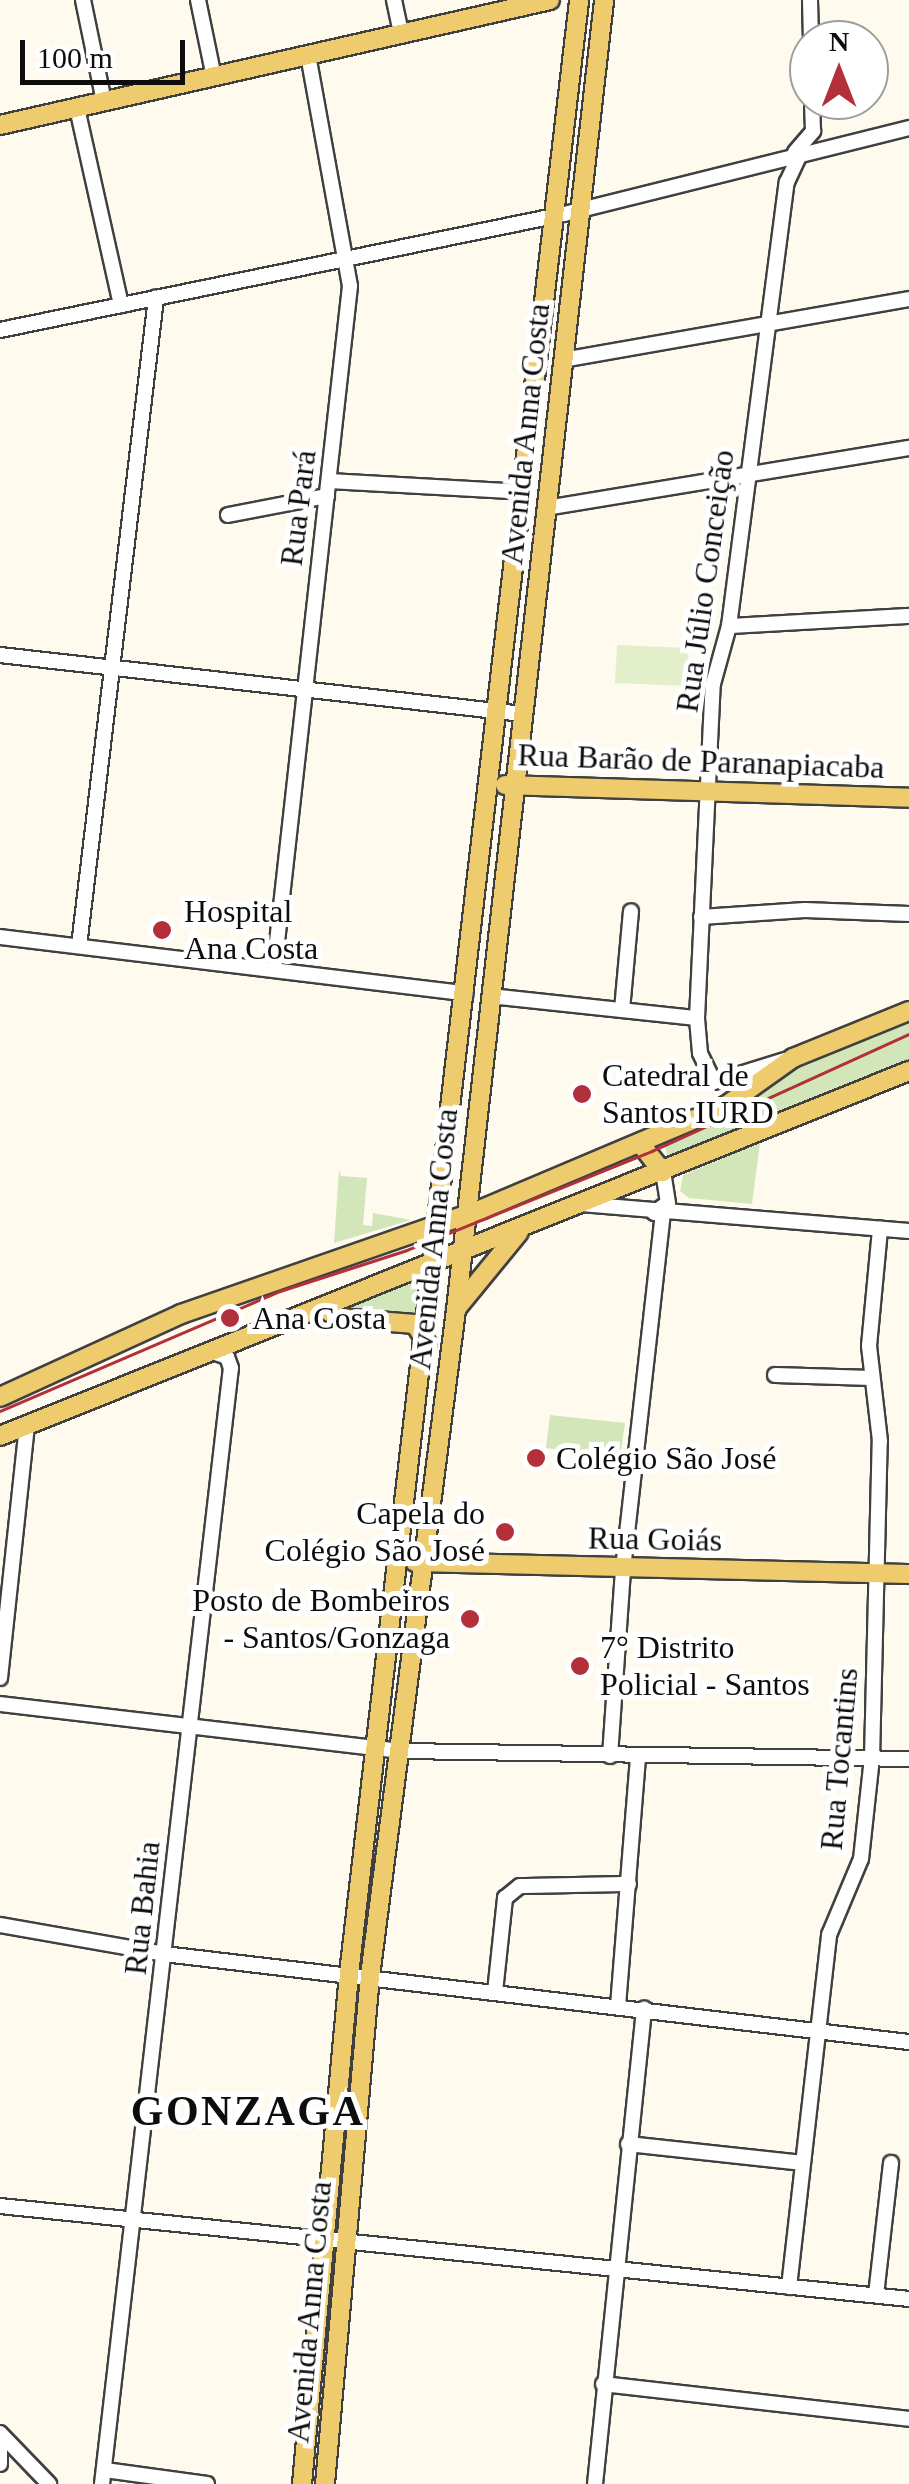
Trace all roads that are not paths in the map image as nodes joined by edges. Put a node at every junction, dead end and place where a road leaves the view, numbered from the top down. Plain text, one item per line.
1 (83, 0) edge
2 (198, 0) edge
3 (394, 0) edge
4 (550, 0) edge
5 (579, 0) edge
6 (604, 0) edge
7 (401, 34) junction
8 (308, 55) junction
9 (214, 76) junction
10 (104, 102) junction
11 (77, 108) junction
12 (813, 120) edge
13 (0, 125) edge
14 (909, 128) edge
15 (813, 131) junction
16 (837, 144) junction
17 (797, 153) junction
18 (765, 160) junction
19 (787, 182) junction
20 (580, 206) junction
21 (555, 216) junction
22 (347, 261) junction
23 (156, 298) junction
24 (909, 298) edge
25 (122, 305) junction
26 (770, 324) junction
27 (0, 330) edge
28 (563, 360) junction
29 (909, 448) edge
30 (747, 474) junction
31 (328, 488) junction
32 (524, 492) junction
33 (546, 508) junction
34 (228, 515) dead end
35 (909, 616) edge
36 (729, 626) junction
37 (0, 656) edge
38 (112, 669) junction
39 (305, 690) junction
40 (499, 710) junction
41 (523, 714) junction
42 (490, 784) junction
43 (515, 785) junction
44 (709, 789) junction
45 (909, 798) edge
46 (631, 911) dead end
47 (909, 914) edge
48 (702, 917) junction
49 (0, 937) edge
50 (80, 946) junction
51 (274, 970) junction
52 (466, 993) junction
53 (490, 996) junction
54 (622, 1010) junction
55 (909, 1011) edge
56 (697, 1018) junction
57 (484, 1048) junction
58 (792, 1058) junction
59 (909, 1070) edge
60 (640, 1143) junction
61 (664, 1172) junction
62 (470, 1181) junction
63 (513, 1195) junction
64 (581, 1204) junction
65 (466, 1214) junction
66 (658, 1214) junction
67 (440, 1224) junction
68 (521, 1229) junction
69 (880, 1229) junction
70 (909, 1231) edge
71 (461, 1256) junction
72 (434, 1267) junction
73 (324, 1310) junction
74 (456, 1310) junction
75 (427, 1343) junction
76 (210, 1351) junction
77 (775, 1376) dead end
78 (872, 1378) junction
79 (0, 1398) edge
80 (27, 1425) junction
81 (0, 1436) edge
82 (400, 1562) junction
83 (425, 1562) junction
84 (624, 1569) junction
85 (876, 1573) junction
86 (909, 1574) edge
87 (0, 1678) edge
88 (0, 1704) edge
89 (190, 1726) junction
90 (391, 1750) junction
91 (610, 1756) junction
92 (638, 1756) junction
93 (872, 1758) junction
94 (909, 1760) edge
95 (629, 1884) junction
96 (0, 1925) edge
97 (164, 1954) junction
98 (350, 1974) junction
99 (370, 1976) junction
100 (495, 1992) junction
101 (618, 2006) junction
102 (644, 2010) junction
103 (819, 2030) junction
104 (909, 2042) edge
105 (628, 2144) junction
106 (803, 2163) junction
107 (891, 2163) dead end
108 (0, 2206) edge
109 (134, 2222) junction
110 (323, 2239) junction
111 (345, 2242) junction
112 (613, 2271) junction
113 (789, 2288) junction
114 (876, 2296) junction
115 (909, 2299) edge
116 (603, 2384) junction
117 (909, 2418) edge
118 (0, 2434) edge
119 (0, 2443) edge
120 (0, 2464) edge
121 (104, 2477) edge
122 (49, 2484) edge
123 (207, 2484) edge
124 (302, 2484) edge
125 (325, 2484) edge
126 (595, 2484) edge

1 - 10 street
2 - 9 street
3 - 7 street
4 - 7 main road
5 - 21 main road, Avenida Anna Costa
6 - 20 main road, Avenida Anna Costa
7 - 8 main road
8 - 9 main road
8 - 22 street, Rua Pará
9 - 10 main road
10 - 11 main road
11 - 13 main road
11 - 25 street
12 - 15 street
14 - 16 street
15 - 16 street
15 - 17 street, Rua Júlio Conceição
16 - 17 street
17 - 18 street
17 - 19 street, Rua Júlio Conceição
18 - 19 street
18 - 20 street
19 - 26 street, Rua Júlio Conceição
20 - 21 street
20 - 28 main road, Avenida Anna Costa
21 - 22 street
21 - 32 main road, Avenida Anna Costa
22 - 23 street
22 - 31 street, Rua Pará
23 - 25 street
23 - 38 street
24 - 26 street
25 - 27 street
26 - 28 street
26 - 30 street, Rua Júlio Conceição
28 - 33 main road, Avenida Anna Costa
29 - 30 street
30 - 33 street
30 - 36 street, Rua Júlio Conceição
31 - 32 street
31 - 34 street
31 - 39 street, Rua Pará
32 - 40 main road, Avenida Anna Costa
33 - 41 main road, Avenida Anna Costa
35 - 36 street
36 - 44 street, Rua Júlio Conceição
37 - 38 street
38 - 39 street
38 - 50 street
39 - 40 street
39 - 51 street, Rua Pará
40 - 41 street
40 - 42 main road, Avenida Anna Costa
41 - 43 main road, Avenida Anna Costa
42 - 43 main road, Rua Barão de Paranapiacaba
42 - 52 main road, Avenida Anna Costa
43 - 44 main road, Rua Barão de Paranapiacaba
43 - 53 main road, Avenida Anna Costa
44 - 45 main road, Rua Barão de Paranapiacaba
44 - 48 street, Rua Júlio Conceição
46 - 54 street
47 - 48 street
48 - 56 street, Rua Júlio Conceição
49 - 50 street
50 - 51 street
51 - 52 street
52 - 57 main road
52 - 67 main road, Avenida Anna Costa
53 - 54 street
53 - 57 main road, Avenida Anna Costa
54 - 56 street
55 - 58 main road
56 - 58 street, Rua Júlio Conceição
57 - 62 main road, Avenida Anna Costa
58 - 60 main road
59 - 61 main road
60 - 61 main road
60 - 63 main road
61 - 64 main road
61 - 66 street
62 - 63 main road
62 - 65 main road, Avenida Anna Costa
63 - 65 main road
64 - 66 street
64 - 68 main road
65 - 67 main road
65 - 71 main road, Avenida Anna Costa
66 - 69 street
66 - 84 street
67 - 72 main road, Avenida Anna Costa
67 - 79 main road
68 - 71 main road
68 - 74 main road
69 - 70 street
69 - 78 street, Rua Tocantins
71 - 72 main road
71 - 74 main road, Avenida Anna Costa
72 - 73 main road
72 - 75 main road, Avenida Anna Costa
73 - 75 main road
73 - 76 main road
74 - 83 main road, Avenida Anna Costa
75 - 82 main road, Avenida Anna Costa
76 - 80 main road
76 - 89 street, Rua Bahia
77 - 78 street
78 - 85 street, Rua Tocantins
79 - 80 main road
80 - 81 main road
80 - 87 street
82 - 83 main road, Rua Goiás
82 - 90 main road, Avenida Anna Costa
83 - 84 main road, Rua Goiás
83 - 90 main road, Avenida Anna Costa
84 - 85 main road, Rua Goiás
84 - 91 street
85 - 86 main road, Rua Goiás
85 - 93 street, Rua Tocantins
88 - 89 street
89 - 90 street
89 - 97 street, Rua Bahia
90 - 91 street
90 - 98 main road, Avenida Anna Costa
90 - 99 main road, Avenida Anna Costa
91 - 92 street
92 - 93 street
92 - 95 street
93 - 94 street
93 - 103 street, Rua Tocantins
95 - 100 street
95 - 101 street
96 - 97 street
97 - 98 street
97 - 109 street, Rua Bahia
98 - 99 street
98 - 110 main road, Avenida Anna Costa
99 - 100 street
99 - 111 main road, Avenida Anna Costa
100 - 101 street
101 - 102 street
102 - 103 street
102 - 105 street
103 - 104 street
103 - 106 street, Rua Tocantins
105 - 106 street
105 - 112 street
106 - 113 street, Rua Tocantins
107 - 114 street
108 - 109 street
109 - 110 street
109 - 121 street, Rua Bahia
110 - 111 street
110 - 124 main road, Avenida Anna Costa
111 - 112 street
111 - 125 main road, Avenida Anna Costa
112 - 113 street
112 - 116 street
113 - 114 street
114 - 115 street
116 - 117 street
116 - 126 street
118 - 122 street
119 - 120 street
121 - 123 street

